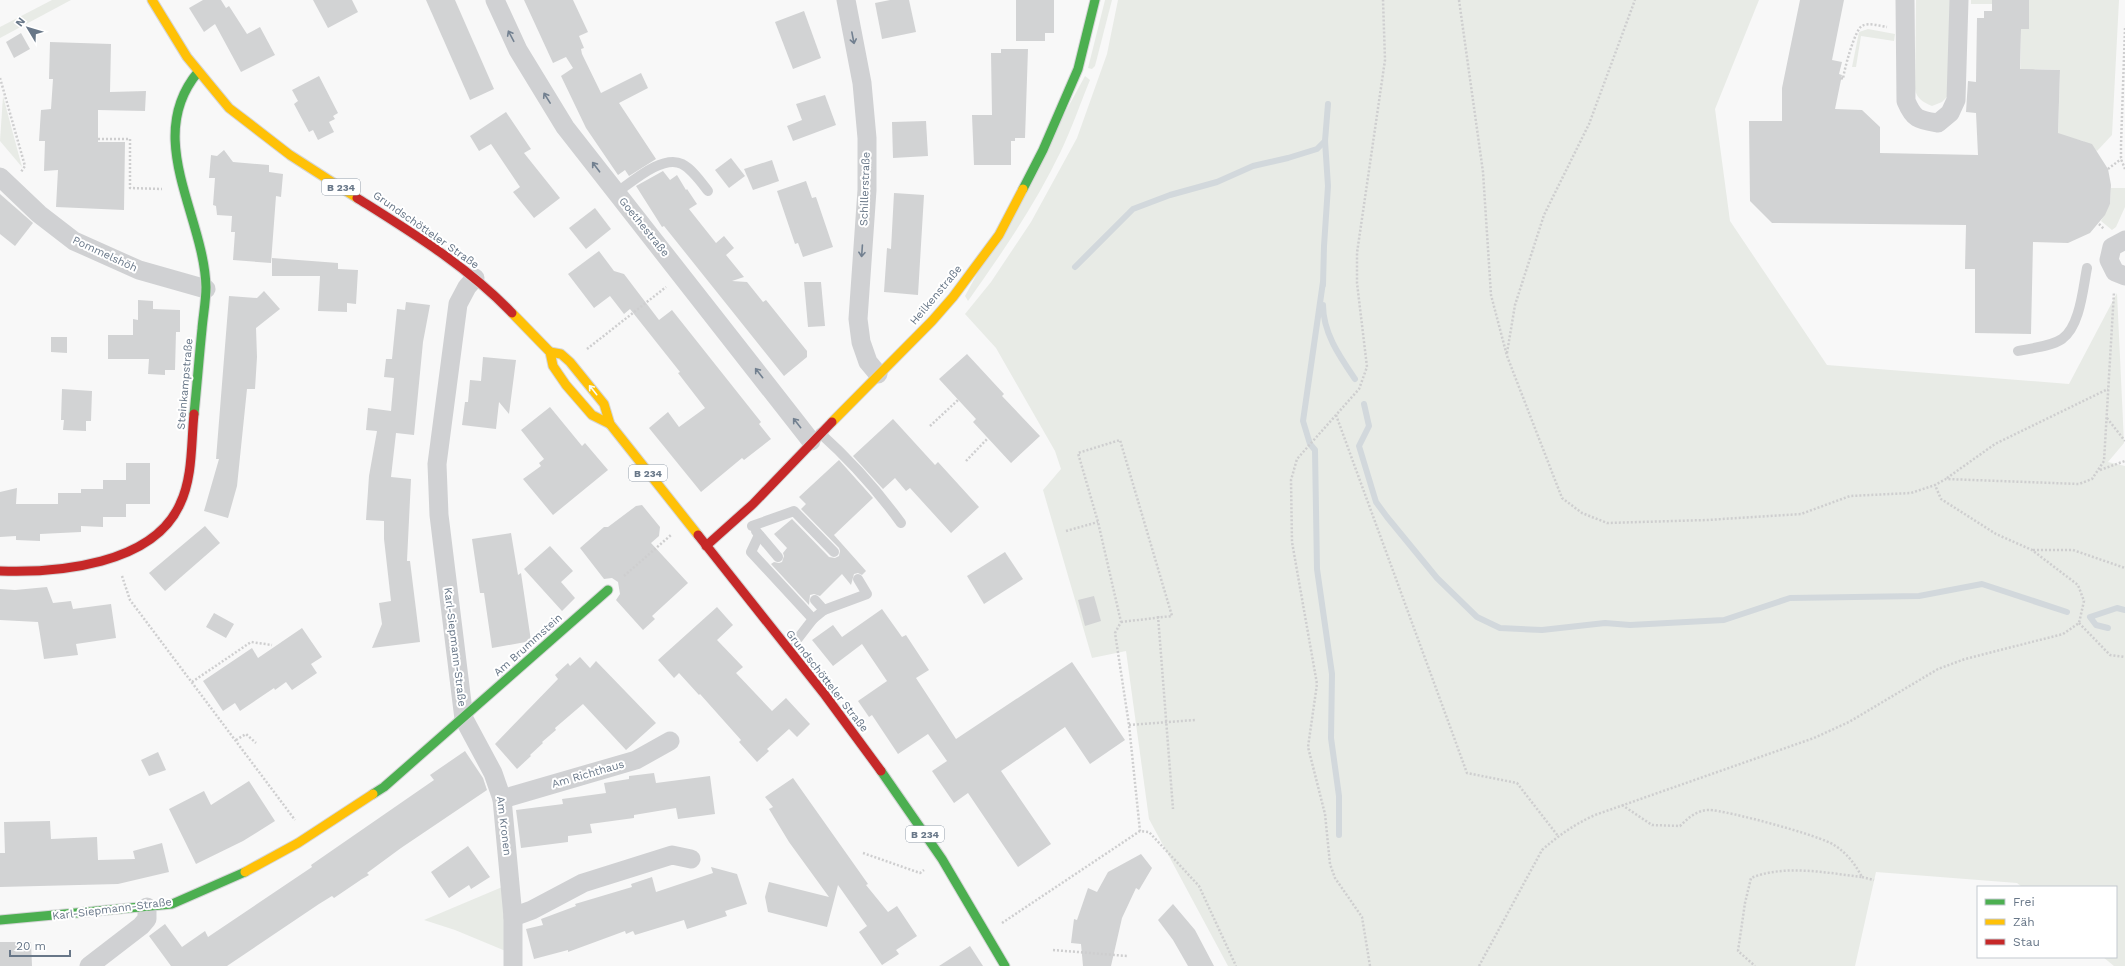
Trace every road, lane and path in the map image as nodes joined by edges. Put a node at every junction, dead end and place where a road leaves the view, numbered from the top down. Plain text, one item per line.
1 (152, 0) edge
2 (495, 0) edge
3 (846, 0) edge
4 (1096, 0) edge
5 (1383, 0) edge
6 (1459, 0) edge
7 (1635, 0) edge
8 (1905, 0) edge
9 (1959, 0) edge
10 (2125, 28) edge
11 (1905, 30) junction
12 (198, 72) junction
13 (0, 78) edge
14 (1841, 78) dead end
15 (98, 139) dead end
16 (2121, 145) junction
17 (2125, 145) edge
18 (2121, 159) junction
19 (2108, 168) dead end
20 (24, 169) dead end
21 (2125, 169) edge
22 (0, 177) edge
23 (155, 189) dead end
24 (708, 191) dead end
25 (616, 193) junction
26 (2125, 240) edge
27 (2087, 268) dead end
28 (682, 274) junction
29 (2122, 276) edge
30 (475, 278) junction
31 (206, 289) junction
32 (2018, 350) dead end
33 (550, 352) junction
34 (1507, 356) junction
35 (570, 362) junction
36 (878, 374) junction
37 (2108, 388) junction
38 (958, 400) dead end
39 (1336, 415) junction
40 (2107, 418) junction
41 (610, 424) junction
42 (930, 426) dead end
43 (816, 437) junction
44 (988, 438) dead end
45 (2125, 441) edge
46 (966, 461) dead end
47 (2125, 461) edge
48 (2100, 470) junction
49 (1946, 479) junction
50 (1935, 485) junction
51 (742, 514) junction
52 (686, 521) junction
53 (1098, 522) junction
54 (901, 523) dead end
55 (752, 526) junction
56 (1066, 531) dead end
57 (759, 535) junction
58 (706, 546) junction
59 (2032, 550) junction
60 (834, 552) dead end
61 (778, 557) dead end
62 (116, 558) junction
63 (2125, 568) edge
64 (0, 571) edge
65 (858, 579) dead end
66 (608, 590) joint
67 (815, 600) dead end
68 (824, 610) junction
69 (1158, 616) junction
70 (813, 619) junction
71 (1121, 622) junction
72 (2079, 624) junction
73 (272, 645) dead end
74 (789, 650) junction
75 (2125, 657) edge
76 (192, 682) junction
77 (464, 719) junction
78 (1194, 720) dead end
79 (1166, 722) junction
80 (1130, 725) junction
81 (236, 740) junction
82 (670, 741) dead end
83 (256, 744) dead end
84 (502, 799) junction
85 (1622, 805) junction
86 (1173, 809) dead end
87 (1140, 831) junction
88 (307, 836) junction
89 (1558, 836) junction
90 (863, 853) dead end
91 (691, 859) dead end
92 (942, 859) junction
93 (1862, 877) junction
94 (1874, 880) dead end
95 (147, 907) junction
96 (514, 917) junction
97 (0, 920) edge
98 (987, 933) junction
99 (1053, 950) dead end
100 (1127, 956) dead end
101 (89, 966) edge
102 (513, 966) edge
103 (1005, 966) edge
104 (1236, 966) edge
105 (1370, 966) edge
106 (1479, 966) edge
107 (1755, 966) edge

1 - 12 street, Grundschötteler Straße / B 234
25 -> 2 street, Goethestraße
3 -> 36 street, Schillerstraße
4 - 36 street, Heilkenstraße
5 - 39 path
6 - 34 path
7 - 34 path
8 - 11 street
9 - 11 street
10 - 16 path
11 - 14 path
12 - 30 street, Grundschötteler Straße / B 234
12 - 31 street, Steinkampstraße
13 - 20 path
15 - 23 path
16 - 17 path
16 - 18 path
18 - 19 path
18 - 21 path
22 - 31 street, Pommelshöh
24 - 25 lane
25 - 28 street, Goethestraße
26 - 29 street
27 - 32 lane
28 - 35 path
43 -> 28 street, Goethestraße
29 - 37 path
30 - 33 street, Grundschötteler Straße / B 234
30 - 77 street, Karl-Siepmann-Straße
31 - 62 street, Steinkampstraße
33 - 35 street, Grundschötteler Straße / B 234
33 - 41 street, Grundschötteler Straße / B 234
34 - 50 path
41 -> 35 street, Grundschötteler Straße / B 234
36 - 43 street, Heilkenstraße
37 - 40 path
37 - 49 path
38 - 42 path
39 - 89 path
39 - 105 path
40 - 45 path
40 - 48 path
41 - 52 street, Grundschötteler Straße / B 234
43 - 51 street, Heilkenstraße
43 - 54 lane
44 - 46 path
47 - 48 path
48 - 49 path
49 - 50 path
50 - 59 path
51 - 55 lane
51 - 58 street, Heilkenstraße
52 - 58 street, Grundschötteler Straße / B 234
52 - 66 path
53 - 56 path
53 - 69 path
53 - 71 path
55 - 57 lane
55 - 60 lane
57 - 61 lane
57 - 70 lane
58 - 74 street, Grundschötteler Straße / B 234
59 - 63 path
59 - 72 path
62 - 64 street, Steinkampstraße
62 - 76 path
65 - 68 lane
66 - 77 street, Am Brummstein
67 - 68 lane
68 - 70 lane
69 - 71 path
69 - 79 path
70 - 74 lane
71 - 80 path
72 - 75 path
72 - 85 path
73 - 76 path
74 - 92 street, Grundschötteler Straße / B 234
76 - 81 path
77 - 84 street, Am Kronen
77 - 88 street, Karl-Siepmann-Straße
78 - 79 path
79 - 80 path
79 - 86 path
80 - 87 path
81 - 83 path
81 - 88 path
82 - 84 street, Am Richthaus
84 - 96 street, Am Kronen
85 - 89 path
85 - 93 path
87 - 98 path
87 - 104 path
88 - 95 street, Karl-Siepmann-Straße
89 - 106 path
90 - 92 path
91 - 96 street
92 - 98 street, Grundschötteler Straße / B 234
93 - 94 path
93 - 107 path
95 - 97 street, Karl-Siepmann-Straße
95 - 101 street
96 - 102 street, Am Kronen
98 - 103 street, Grundschötteler Straße / B 234
99 - 100 path

